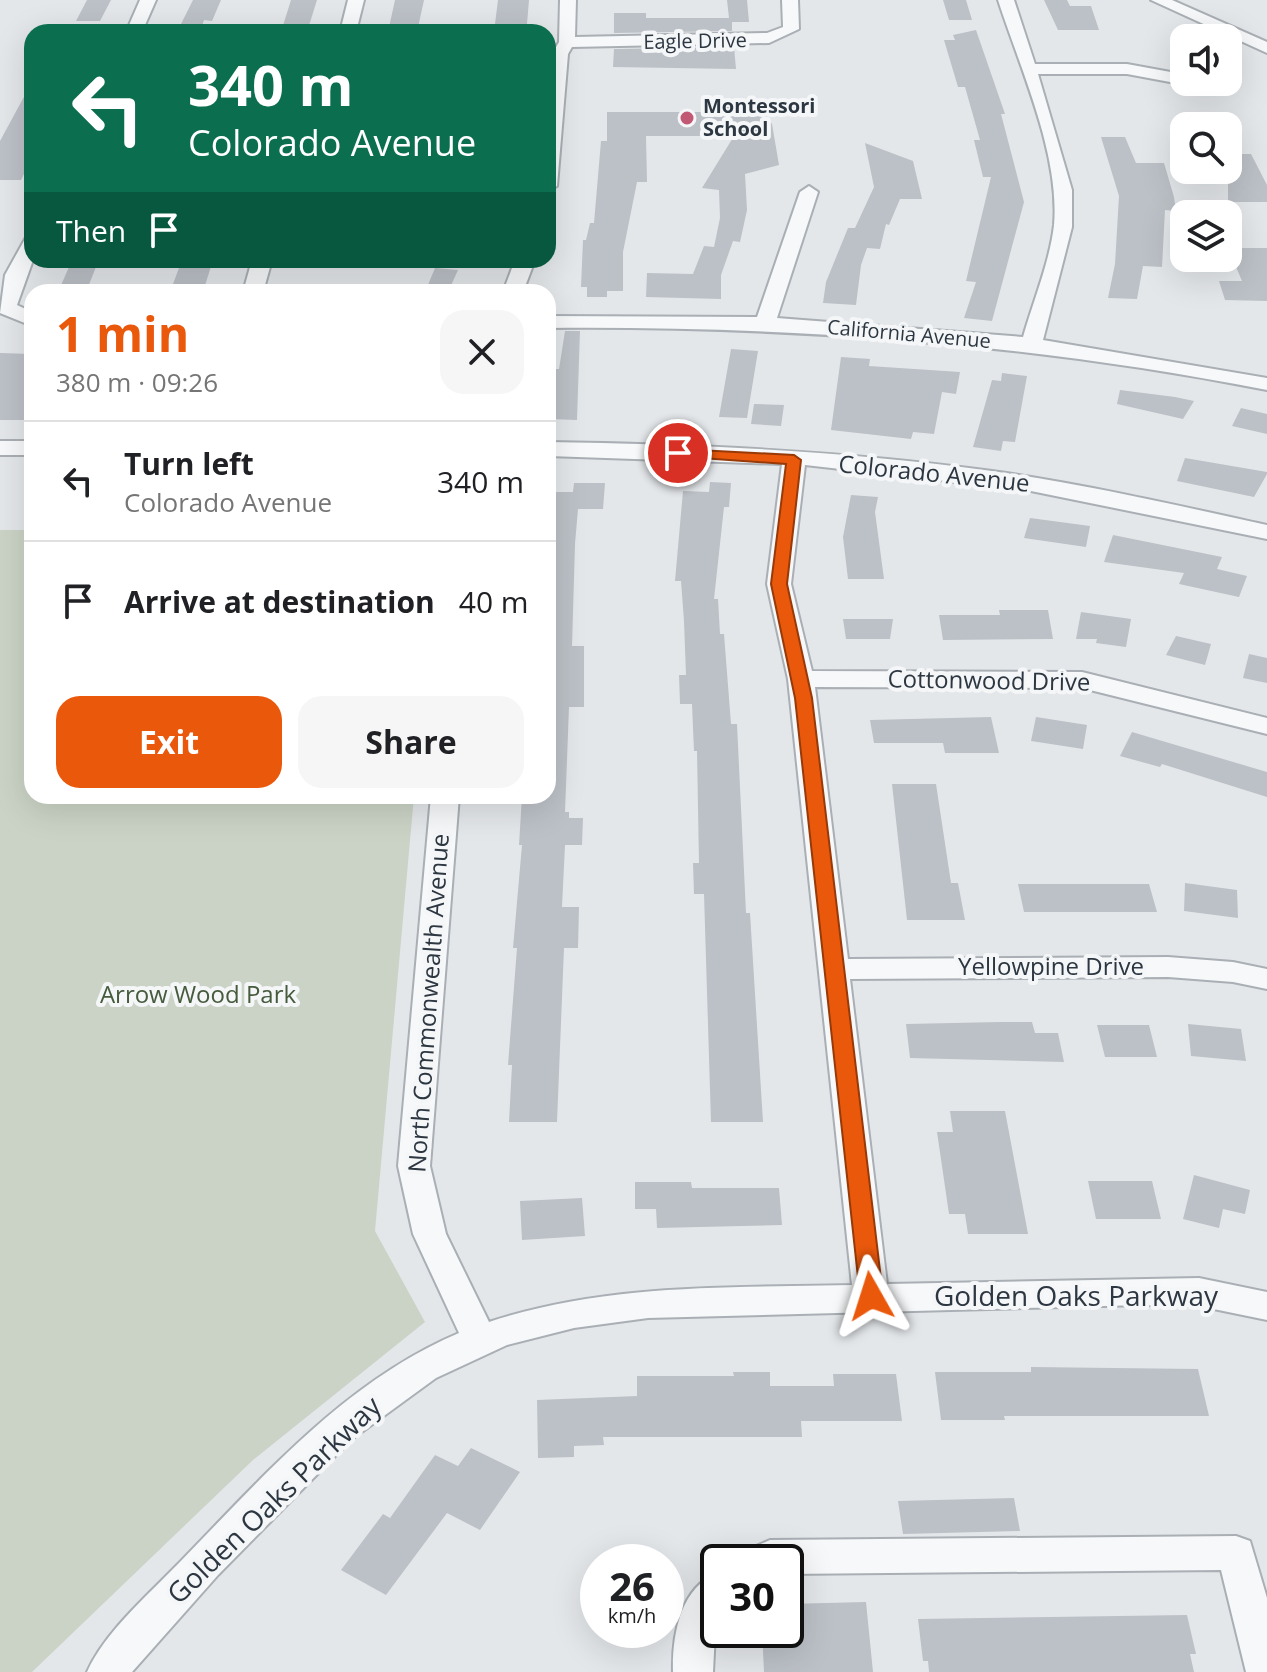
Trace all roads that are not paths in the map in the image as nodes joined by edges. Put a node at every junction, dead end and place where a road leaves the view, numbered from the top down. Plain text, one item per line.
1 (148, 0) edge
2 (356, 0) edge
3 (568, 0) edge
4 (790, 0) edge
5 (1006, 0) edge
6 (1159, 0) edge
7 (138, 24) edge
8 (350, 24) edge
9 (567, 42) junction
10 (1267, 48) edge
11 (1031, 69) junction
12 (1170, 77) dead end
13 (556, 98) edge
14 (809, 192) dead end
15 (24, 258) edge
16 (23, 317) edge
17 (556, 322) edge
18 (765, 325) junction
19 (1031, 345) junction
20 (1267, 384) edge
21 (0, 448) edge
22 (24, 448) edge
23 (556, 449) edge
24 (794, 460) junction
25 (1267, 532) edge
26 (801, 679) junction
27 (1267, 726) edge
28 (444, 804) edge
29 (835, 969) junction
30 (1267, 979) edge
31 (871, 1296) junction
32 (1267, 1306) edge
33 (480, 1339) junction
34 (804, 1557) edge
35 (700, 1612) edge
36 (107, 1672) edge
37 (693, 1672) edge
38 (1266, 1672) edge

1 - 7 street
2 - 8 street
3 - 9 street
4 - 9 street, Eagle Drive
5 - 11 street
6 - 10 street
9 - 13 street
11 - 12 street
11 - 19 street
14 - 18 street
15 - 16 street
17 - 18 street, California Avenue
18 - 19 street, California Avenue
19 - 20 street, California Avenue
21 - 22 street
23 - 24 street, Colorado Avenue
24 - 25 street, Colorado Avenue
24 - 26 street
26 - 27 street, Cottonwood Drive
26 - 29 street
28 - 33 street, North Commonwealth Avenue
29 - 30 street, Yellowpine Drive
29 - 31 street
31 - 32 street, Golden Oaks Parkway
31 - 33 street, Golden Oaks Parkway
33 - 36 street, Golden Oaks Parkway
34 - 38 street
35 - 37 street

